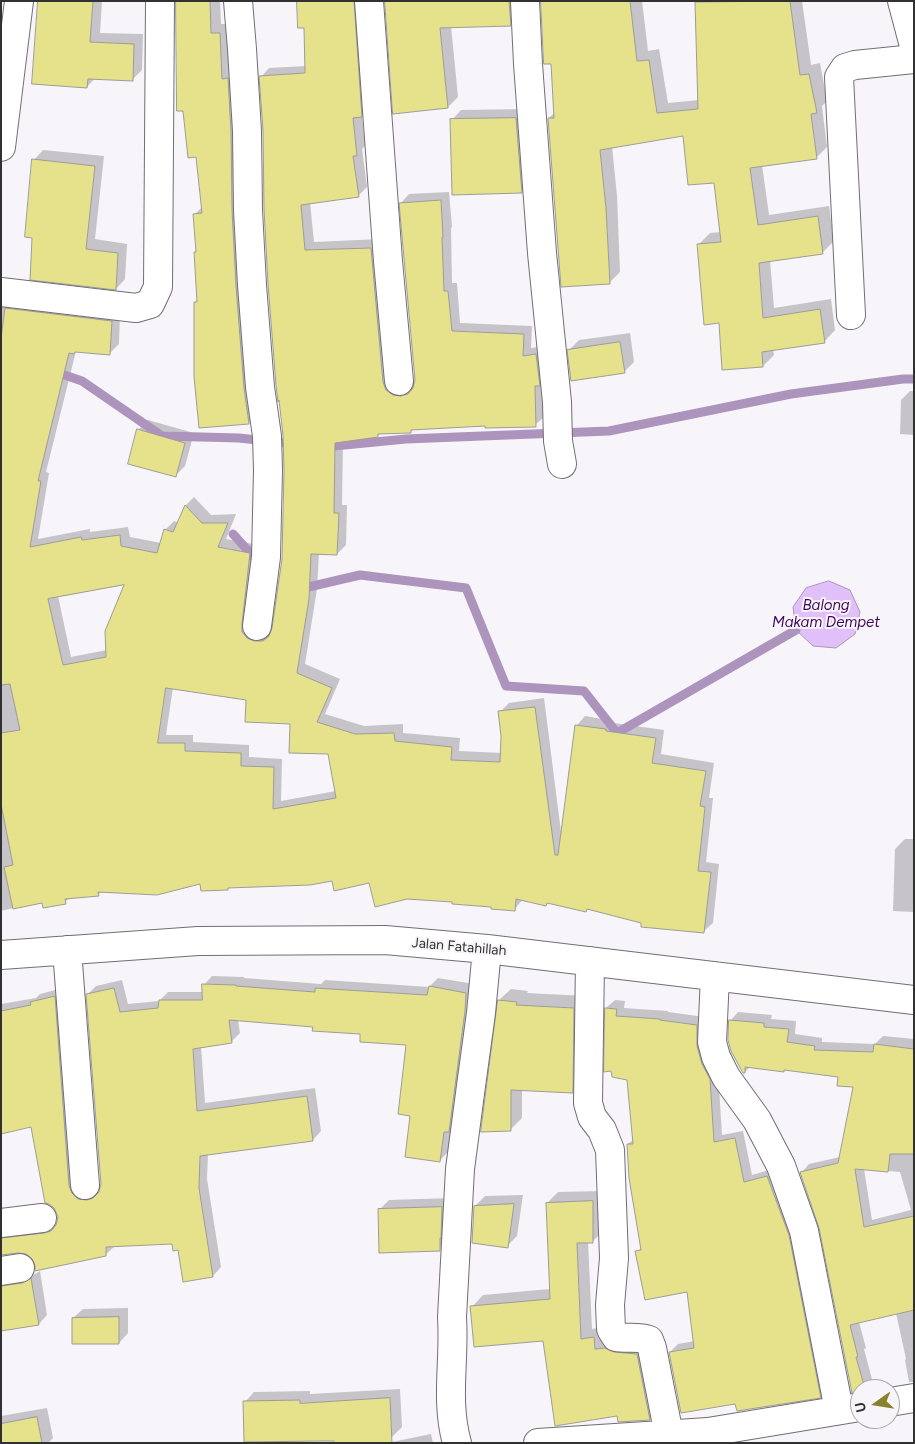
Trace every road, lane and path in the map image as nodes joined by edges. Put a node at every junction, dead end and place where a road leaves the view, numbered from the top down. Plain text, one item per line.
1 (19, 1) edge
2 (160, 1) edge
3 (238, 1) edge
4 (369, 1) edge
5 (525, 1) edge
6 (902, 1) edge
7 (914, 46) edge
8 (914, 59) edge
9 (1, 147) edge
10 (1, 292) edge
11 (851, 315) dead end
12 (399, 381) dead end
13 (560, 453) dead end
14 (257, 626) dead end
15 (487, 949) junction
16 (67, 950) junction
17 (1, 955) edge
18 (590, 961) junction
19 (715, 976) junction
20 (914, 1000) edge
21 (85, 1185) dead end
22 (42, 1218) dead end
23 (1, 1223) edge
24 (914, 1398) edge
25 (900, 1400) edge
26 (850, 1409) edge
27 (670, 1435) junction
28 (457, 1443) edge
29 (538, 1443) edge

1 - 9 street
2 - 10 street
3 - 14 street
4 - 12 street
5 - 13 street
6 - 7 street
8 - 11 street
15 - 16 street, Jalan Fatahillah
15 - 18 street, Jalan Fatahillah
15 - 28 street
16 - 17 street, Jalan Fatahillah
16 - 21 street
18 - 19 street, Jalan Fatahillah
18 - 27 street
19 - 20 street, Jalan Fatahillah
19 - 26 street
22 - 23 street
24 - 25 street
26 - 27 street
27 - 29 street

